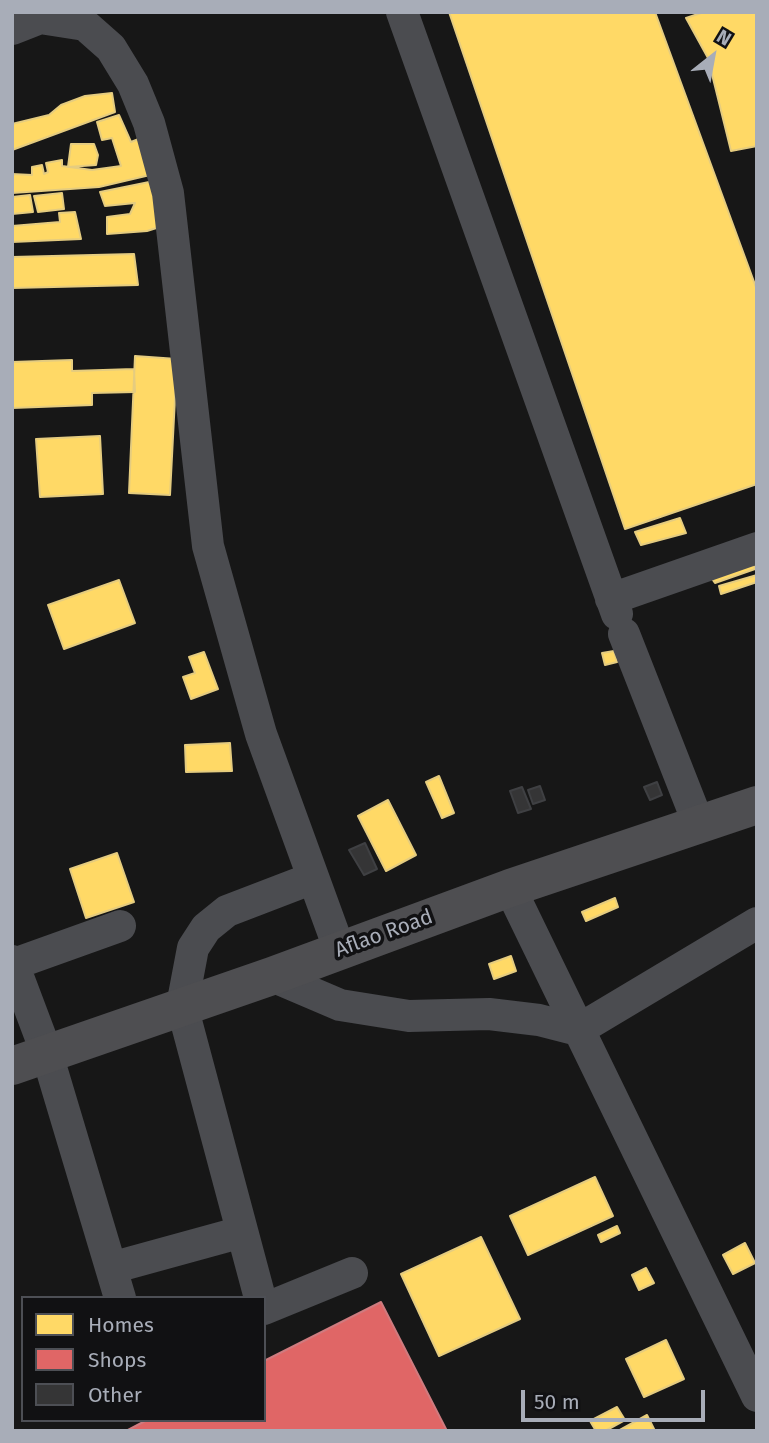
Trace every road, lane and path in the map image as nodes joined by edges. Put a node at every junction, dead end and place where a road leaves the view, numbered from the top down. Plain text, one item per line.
1 (402, 12) edge
2 (12, 29) edge
3 (757, 548) edge
4 (617, 616) junction
5 (757, 805) edge
6 (699, 825) junction
7 (313, 878) junction
8 (510, 888) junction
9 (757, 923) edge
10 (120, 926) dead end
11 (340, 951) junction
12 (13, 962) edge
13 (272, 976) junction
14 (182, 1006) junction
15 (578, 1030) junction
16 (29, 1060) edge
17 (242, 1232) junction
18 (111, 1268) junction
19 (352, 1273) dead end
20 (119, 1296) edge
21 (259, 1296) edge
22 (266, 1308) edge
23 (757, 1396) edge

1 - 4 lane
2 - 7 lane
3 - 4 lane
4 - 6 lane
5 - 6 highway, Aflao Road
6 - 8 highway, Aflao Road
7 - 11 lane
7 - 14 lane
8 - 11 highway, Aflao Road
8 - 15 lane
9 - 15 lane
10 - 12 lane
11 - 13 highway, Aflao Road
12 - 16 lane
13 - 14 highway, Aflao Road
13 - 15 lane
14 - 16 highway, Aflao Road
14 - 17 lane
15 - 23 lane
16 - 18 lane
17 - 18 lane
17 - 21 lane
18 - 20 lane
19 - 22 lane

